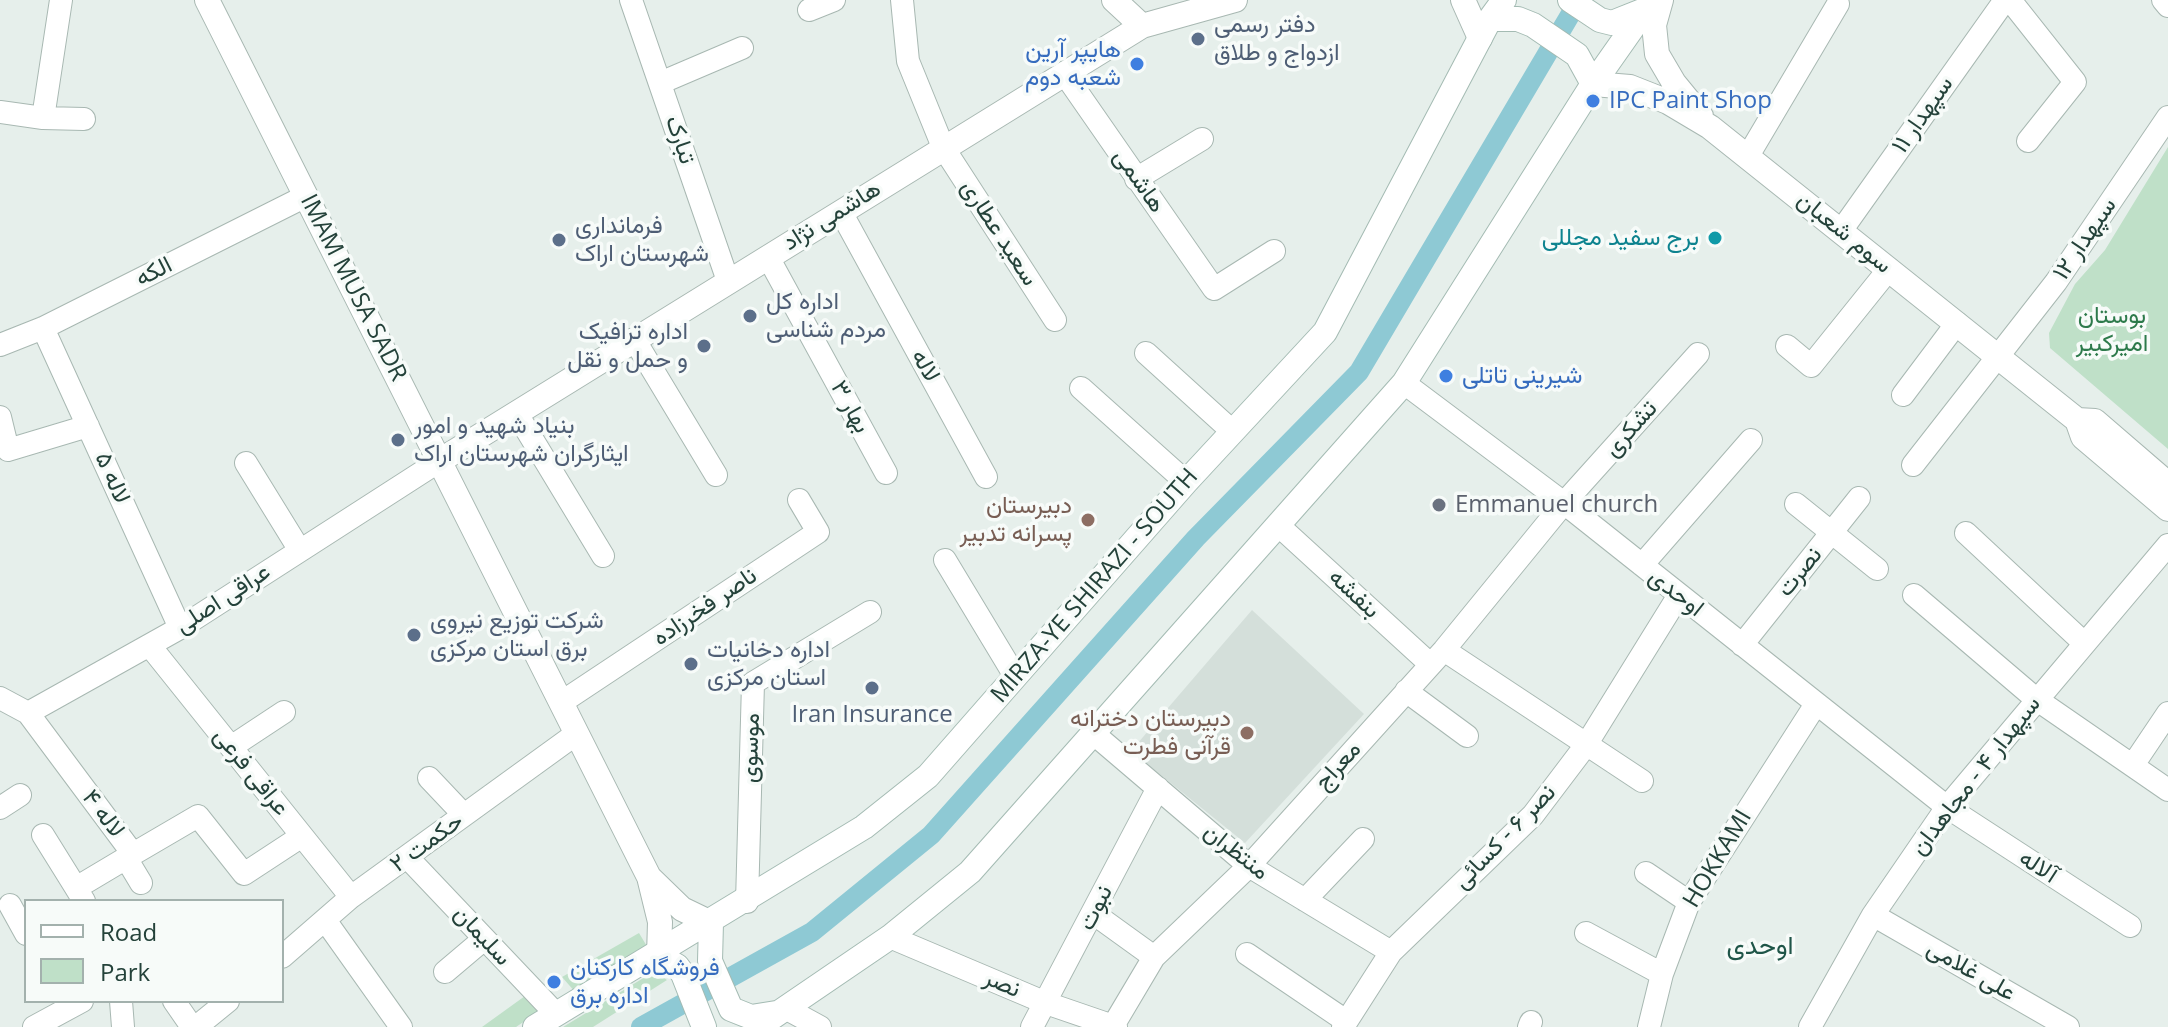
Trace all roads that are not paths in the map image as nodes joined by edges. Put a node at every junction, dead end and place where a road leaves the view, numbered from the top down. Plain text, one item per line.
1 (61, 0) edge
2 (207, 0) edge
3 (631, 0) edge
4 (834, 0) edge
5 (902, 0) edge
6 (1114, 0) edge
7 (1235, 0) edge
8 (1463, 0) edge
9 (1570, 0) edge
10 (2008, 0) edge
11 (2163, 0) edge
12 (1653, 3) edge
13 (1838, 4) dead end
14 (2168, 6) edge
15 (809, 10) dead end
16 (1491, 19) edge
17 (1142, 26) junction
18 (742, 48) dead end
19 (1064, 73) junction
20 (660, 83) junction
21 (1593, 84) junction
22 (0, 112) edge
23 (2168, 117) edge
24 (43, 118) junction
25 (84, 119) dead end
26 (1710, 127) junction
27 (1202, 139) dead end
28 (2028, 141) dead end
29 (943, 147) junction
30 (1748, 156) junction
31 (1136, 179) junction
32 (306, 196) junction
33 (841, 212) junction
34 (1841, 231) junction
35 (1274, 251) dead end
36 (768, 257) junction
37 (1889, 269) junction
38 (728, 281) junction
39 (1055, 320) dead end
40 (1957, 323) junction
41 (43, 328) junction
42 (634, 339) junction
43 (0, 345) edge
44 (1787, 346) dead end
45 (1146, 353) dead end
46 (1698, 354) dead end
47 (1998, 356) junction
48 (1404, 383) junction
49 (1081, 388) dead end
50 (1903, 395) dead end
51 (517, 414) junction
52 (0, 417) edge
53 (2077, 420) junction
54 (88, 426) junction
55 (1232, 431) junction
56 (1751, 440) dead end
57 (441, 460) junction
58 (246, 463) dead end
59 (1913, 465) dead end
60 (886, 473) dead end
61 (716, 475) dead end
62 (986, 477) dead end
63 (1186, 482) junction
64 (2168, 484) edge
65 (1859, 498) dead end
66 (799, 500) dead end
67 (1564, 503) junction
68 (1796, 504) dead end
69 (2168, 509) edge
70 (1278, 525) junction
71 (1832, 533) junction
72 (1966, 533) dead end
73 (2168, 545) edge
74 (299, 549) junction
75 (603, 556) dead end
76 (945, 560) dead end
77 (1642, 565) junction
78 (1877, 569) dead end
79 (1679, 595) junction
80 (1914, 595) dead end
81 (870, 612) dead end
82 (180, 628) junction
83 (2084, 643) junction
84 (1742, 645) junction
85 (150, 646) junction
86 (1437, 657) junction
87 (1015, 676) junction
88 (1406, 691) junction
89 (0, 698) edge
90 (2036, 699) junction
91 (562, 702) junction
92 (1816, 704) junction
93 (284, 712) dead end
94 (28, 713) junction
95 (2168, 713) edge
96 (576, 734) junction
97 (1094, 734) junction
98 (1467, 736) dead end
99 (1586, 745) junction
100 (231, 747) junction
101 (2133, 765) junction
102 (429, 778) dead end
103 (1642, 781) dead end
104 (1158, 788) junction
105 (2168, 790) edge
106 (20, 795) dead end
107 (1947, 807) junction
108 (0, 808) edge
109 (464, 815) junction
110 (43, 835) dead end
111 (302, 836) junction
112 (1363, 839) dead end
113 (130, 856) junction
114 (408, 858) junction
115 (1249, 866) junction
116 (1646, 873) dead end
117 (649, 877) junction
118 (141, 883) dead end
119 (80, 895) edge
120 (351, 897) junction
121 (1305, 900) junction
122 (747, 902) junction
123 (1689, 902) junction
124 (10, 905) dead end
125 (1093, 913) junction
126 (1873, 915) junction
127 (325, 920) junction
128 (711, 923) junction
129 (2130, 926) dead end
130 (24, 930) edge
131 (1586, 933) dead end
132 (890, 937) junction
133 (484, 939) junction
134 (1391, 952) junction
135 (1247, 954) dead end
136 (284, 955) edge
137 (659, 956) junction
138 (1154, 957) junction
139 (445, 972) dead end
140 (1662, 974) junction
141 (78, 1003) edge
142 (121, 1003) edge
143 (176, 1003) edge
144 (225, 1003) edge
145 (1046, 1003) junction
146 (783, 1016) edge
147 (546, 1021) edge
148 (704, 1024) edge
149 (1345, 1024) edge
150 (1114, 1026) edge
151 (34, 1027) edge
152 (123, 1027) edge
153 (194, 1027) edge
154 (401, 1027) edge
155 (758, 1027) edge
156 (820, 1027) edge
157 (1032, 1027) edge
158 (1649, 1027) edge
159 (1810, 1027) edge
160 (2068, 1027) edge

1 - 24 street
2 - 32 main road, IMAM MUSA SADR
3 - 20 street, تبارک
4 - 15 street
5 - 29 street, سعید عطاری
6 - 17 main road
7 - 17 main road, هاشمی نژاد
8 - 16 main road
9 - 12 main road
10 - 28 street, سپهدار ۱۱
10 - 34 street, سپهدار ۱۱
11 - 14 street
12 - 21 main road
12 - 26 main road
13 - 30 street
16 - 21 main road
16 - 55 main road, MIRZA-YE SHIRAZI - SOUTH
17 - 19 main road, هاشمی نژاد
18 - 20 street
19 - 29 main road, هاشمی نژاد
19 - 31 street, هاشمی
20 - 38 street, تبارک
21 - 26 main road, سوم شعبان
21 - 48 main road
22 - 24 street
23 - 47 street, سپهدار ۱۲
24 - 25 street
26 - 30 main road, سوم شعبان
27 - 31 street
29 - 33 main road, هاشمی نژاد
29 - 39 street, سعید عطاری
30 - 34 main road, سوم شعبان
31 - 35 street, هاشمی
32 - 41 street, الکه
32 - 57 main road, IMAM MUSA SADR
33 - 36 main road, هاشمی نژاد
33 - 62 street, لاله
34 - 37 main road, سوم شعبان
36 - 38 main road, هاشمی نژاد
36 - 60 street, بهار ۳
37 - 40 main road, سوم شعبان
37 - 44 street
38 - 42 main road, هاشمی نژاد
40 - 47 main road, سوم شعبان
40 - 50 street
41 - 43 street, الکه
41 - 54 street, لاله ۵
42 - 51 main road, هاشمی نژاد
42 - 61 street
45 - 55 street
46 - 67 street, تشکری
47 - 53 main road, سوم شعبان
47 - 59 street, سپهدار ۱۲
48 - 67 street, اوحدی
48 - 70 main road
49 - 63 street
51 - 57 main road, هاشمی نژاد
51 - 75 street
52 - 54 street
53 - 64 main road, سوم شعبان
53 - 69 main road, سوم شعبان
54 - 82 street, لاله ۵
55 - 63 main road, MIRZA-YE SHIRAZI - SOUTH
56 - 77 street
57 - 74 street, عراقی اصلی
57 - 91 main road, IMAM MUSA SADR
58 - 74 street
63 - 87 main road, MIRZA-YE SHIRAZI - SOUTH
65 - 71 street, نصرت
66 - 91 street, ناصر فخرزاده
67 - 77 street, اوحدی
67 - 86 street, معراج
68 - 71 street
70 - 86 street, بنفشه
70 - 97 main road
71 - 78 street
71 - 84 street, نصرت
72 - 83 street
73 - 83 street, سپهدار ۴ - مجاهدان
74 - 82 street, عراقی اصلی
76 - 87 street
77 - 79 street, اوحدی
79 - 84 street, اوحدی
79 - 99 street, نصر ۶ - کسائی
80 - 90 street
81 - 122 street, موسوی
82 - 85 street, عراقی اصلی
83 - 90 street, سپهدار ۴ - مجاهدان
84 - 92 street, اوحدی
85 - 94 street, عراقی اصلی
85 - 100 street, عراقی فرعی
86 - 88 street, معراج
86 - 99 street, بنفشه
87 - 122 main road, MIRZA-YE SHIRAZI - SOUTH
88 - 98 street
88 - 115 street, معراج
89 - 94 street
90 - 101 street
90 - 107 street, سپهدار ۴ - مجاهدان
91 - 96 main road, IMAM MUSA SADR
92 - 107 street, اوحدی
92 - 123 street, HOKKAMI
93 - 100 street
94 - 113 street, لاله ۴
95 - 101 street
96 - 109 street, حکمت ۲
96 - 117 main road, IMAM MUSA SADR
97 - 104 street, منتظران
97 - 132 main road
99 - 103 street, بنفشه
99 - 134 street, نصر ۶ - کسائی
100 - 111 street, عراقی فرعی
101 - 105 street
102 - 109 street
104 - 115 street, منتظران
104 - 125 street, نبوت
106 - 108 street
107 - 126 street, سپهدار ۴ - مجاهدان
107 - 129 street, آلاله
109 - 114 street, حکمت ۲
110 - 119 street
111 - 113 street, لاله ۴
111 - 120 street, عراقی فرعی
112 - 121 street
113 - 118 street
113 - 119 street
114 - 120 street, حکمت ۲
114 - 133 street, سلیمان
115 - 121 street, منتظران
115 - 138 street, معراج
116 - 123 street
117 - 128 main road, IMAM MUSA SADR
117 - 137 main road, IMAM MUSA SADR
120 - 127 street, حکمت ۲
121 - 134 street, منتظران
122 - 128 main road, MIRZA-YE SHIRAZI - SOUTH
123 - 140 street, HOKKAMI
124 - 130 street
125 - 138 street
125 - 145 street, نبوت
126 - 159 street, سپهدار ۴ - مجاهدان
126 - 160 street, علی غلامی
127 - 136 street, حکمت ۲
127 - 154 street
128 - 137 main road, MIRZA-YE SHIRAZI - SOUTH
128 - 146 main road
131 - 140 street
132 - 145 street, نصر
132 - 146 main road
133 - 139 street
133 - 147 street, سلیمان
134 - 149 street, نصر ۶ - کسائی
135 - 149 street
137 - 147 main road, MIRZA-YE SHIRAZI - SOUTH
137 - 148 main road
138 - 150 street, معراج
140 - 158 street, HOKKAMI
141 - 151 street
142 - 152 street
143 - 153 street
144 - 153 street
145 - 150 street, نصر
145 - 157 street, نبوت
146 - 155 main road
146 - 156 street

